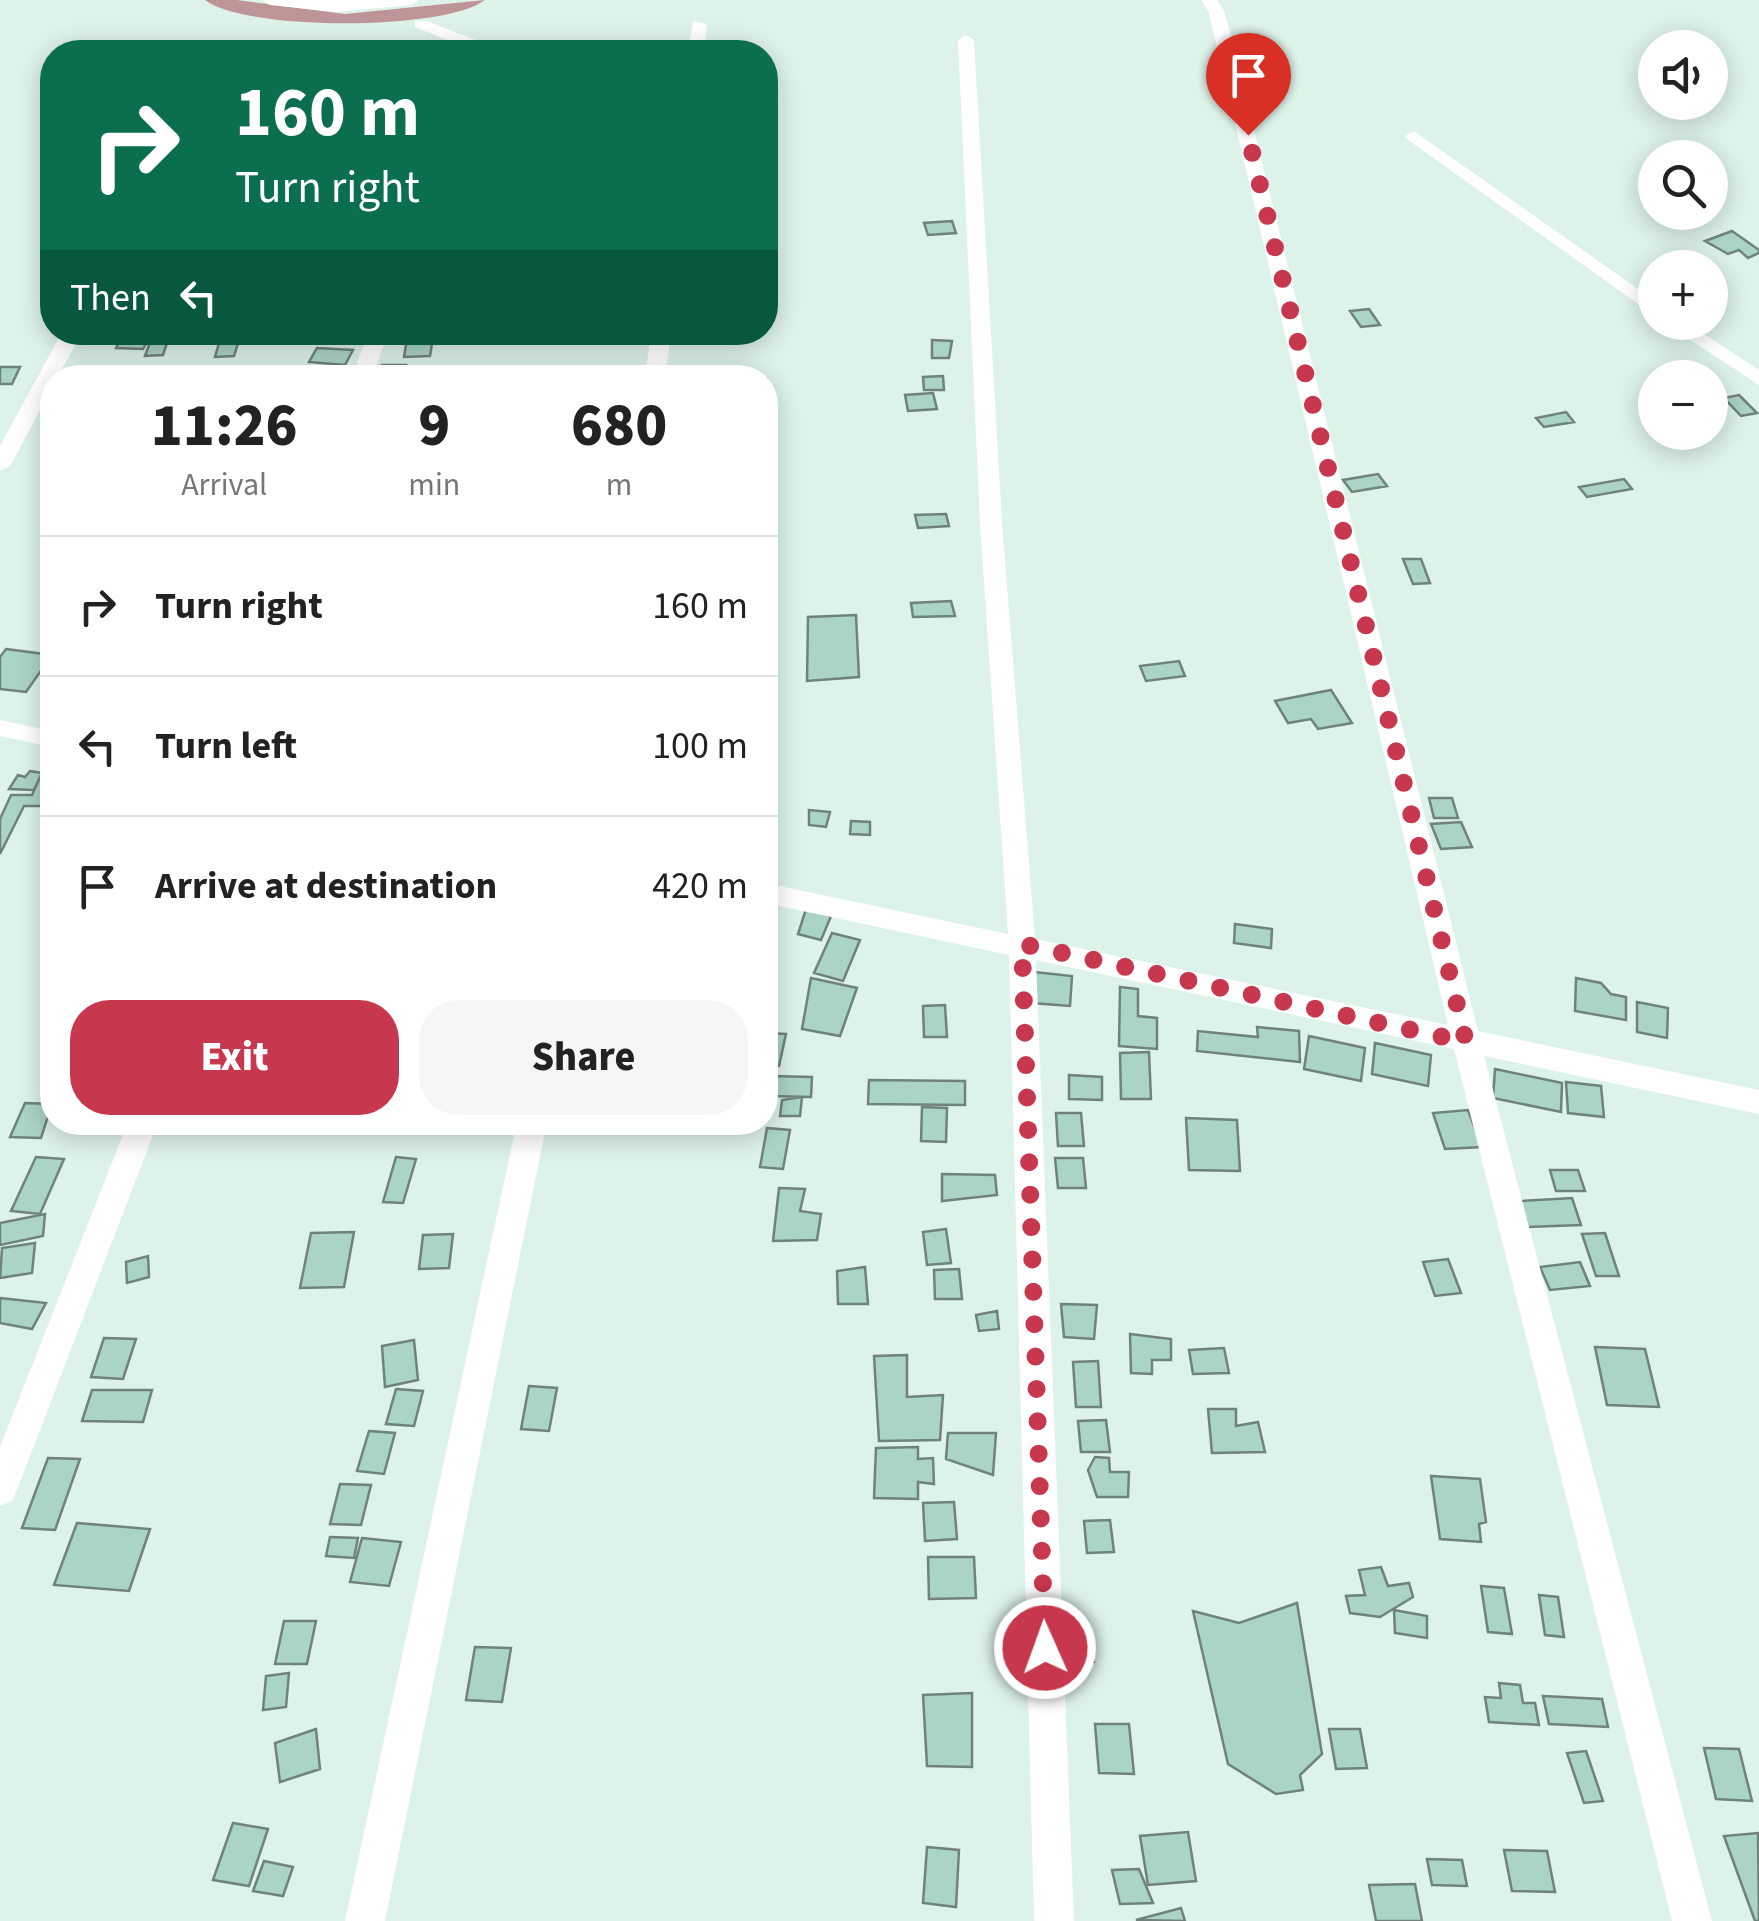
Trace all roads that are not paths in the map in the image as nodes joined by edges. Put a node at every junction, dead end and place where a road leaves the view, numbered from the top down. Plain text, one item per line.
1 (270, 0) edge
2 (412, 0) edge
3 (1209, 0) edge
4 (421, 24) dead end
5 (700, 24) dead end
6 (461, 40) edge
7 (698, 40) edge
8 (966, 40) dead end
9 (1414, 136) dead end
10 (1638, 298) edge
11 (1699, 340) edge
12 (1759, 379) edge
13 (40, 391) edge
14 (0, 465) edge
15 (0, 728) edge
16 (40, 736) edge
17 (778, 896) edge
18 (1022, 944) junction
19 (1466, 1042) junction
20 (1759, 1102) edge
21 (137, 1135) edge
22 (529, 1135) edge
23 (0, 1490) edge
24 (364, 1921) edge
25 (1054, 1921) edge
26 (1692, 1921) edge

1 - 2 street
3 - 19 street
4 - 6 street
5 - 7 street
8 - 18 street
9 - 10 street
11 - 12 street
13 - 14 street
15 - 16 street
17 - 18 street
18 - 19 street
18 - 25 street
19 - 20 street
19 - 26 street
21 - 23 street
22 - 24 street

